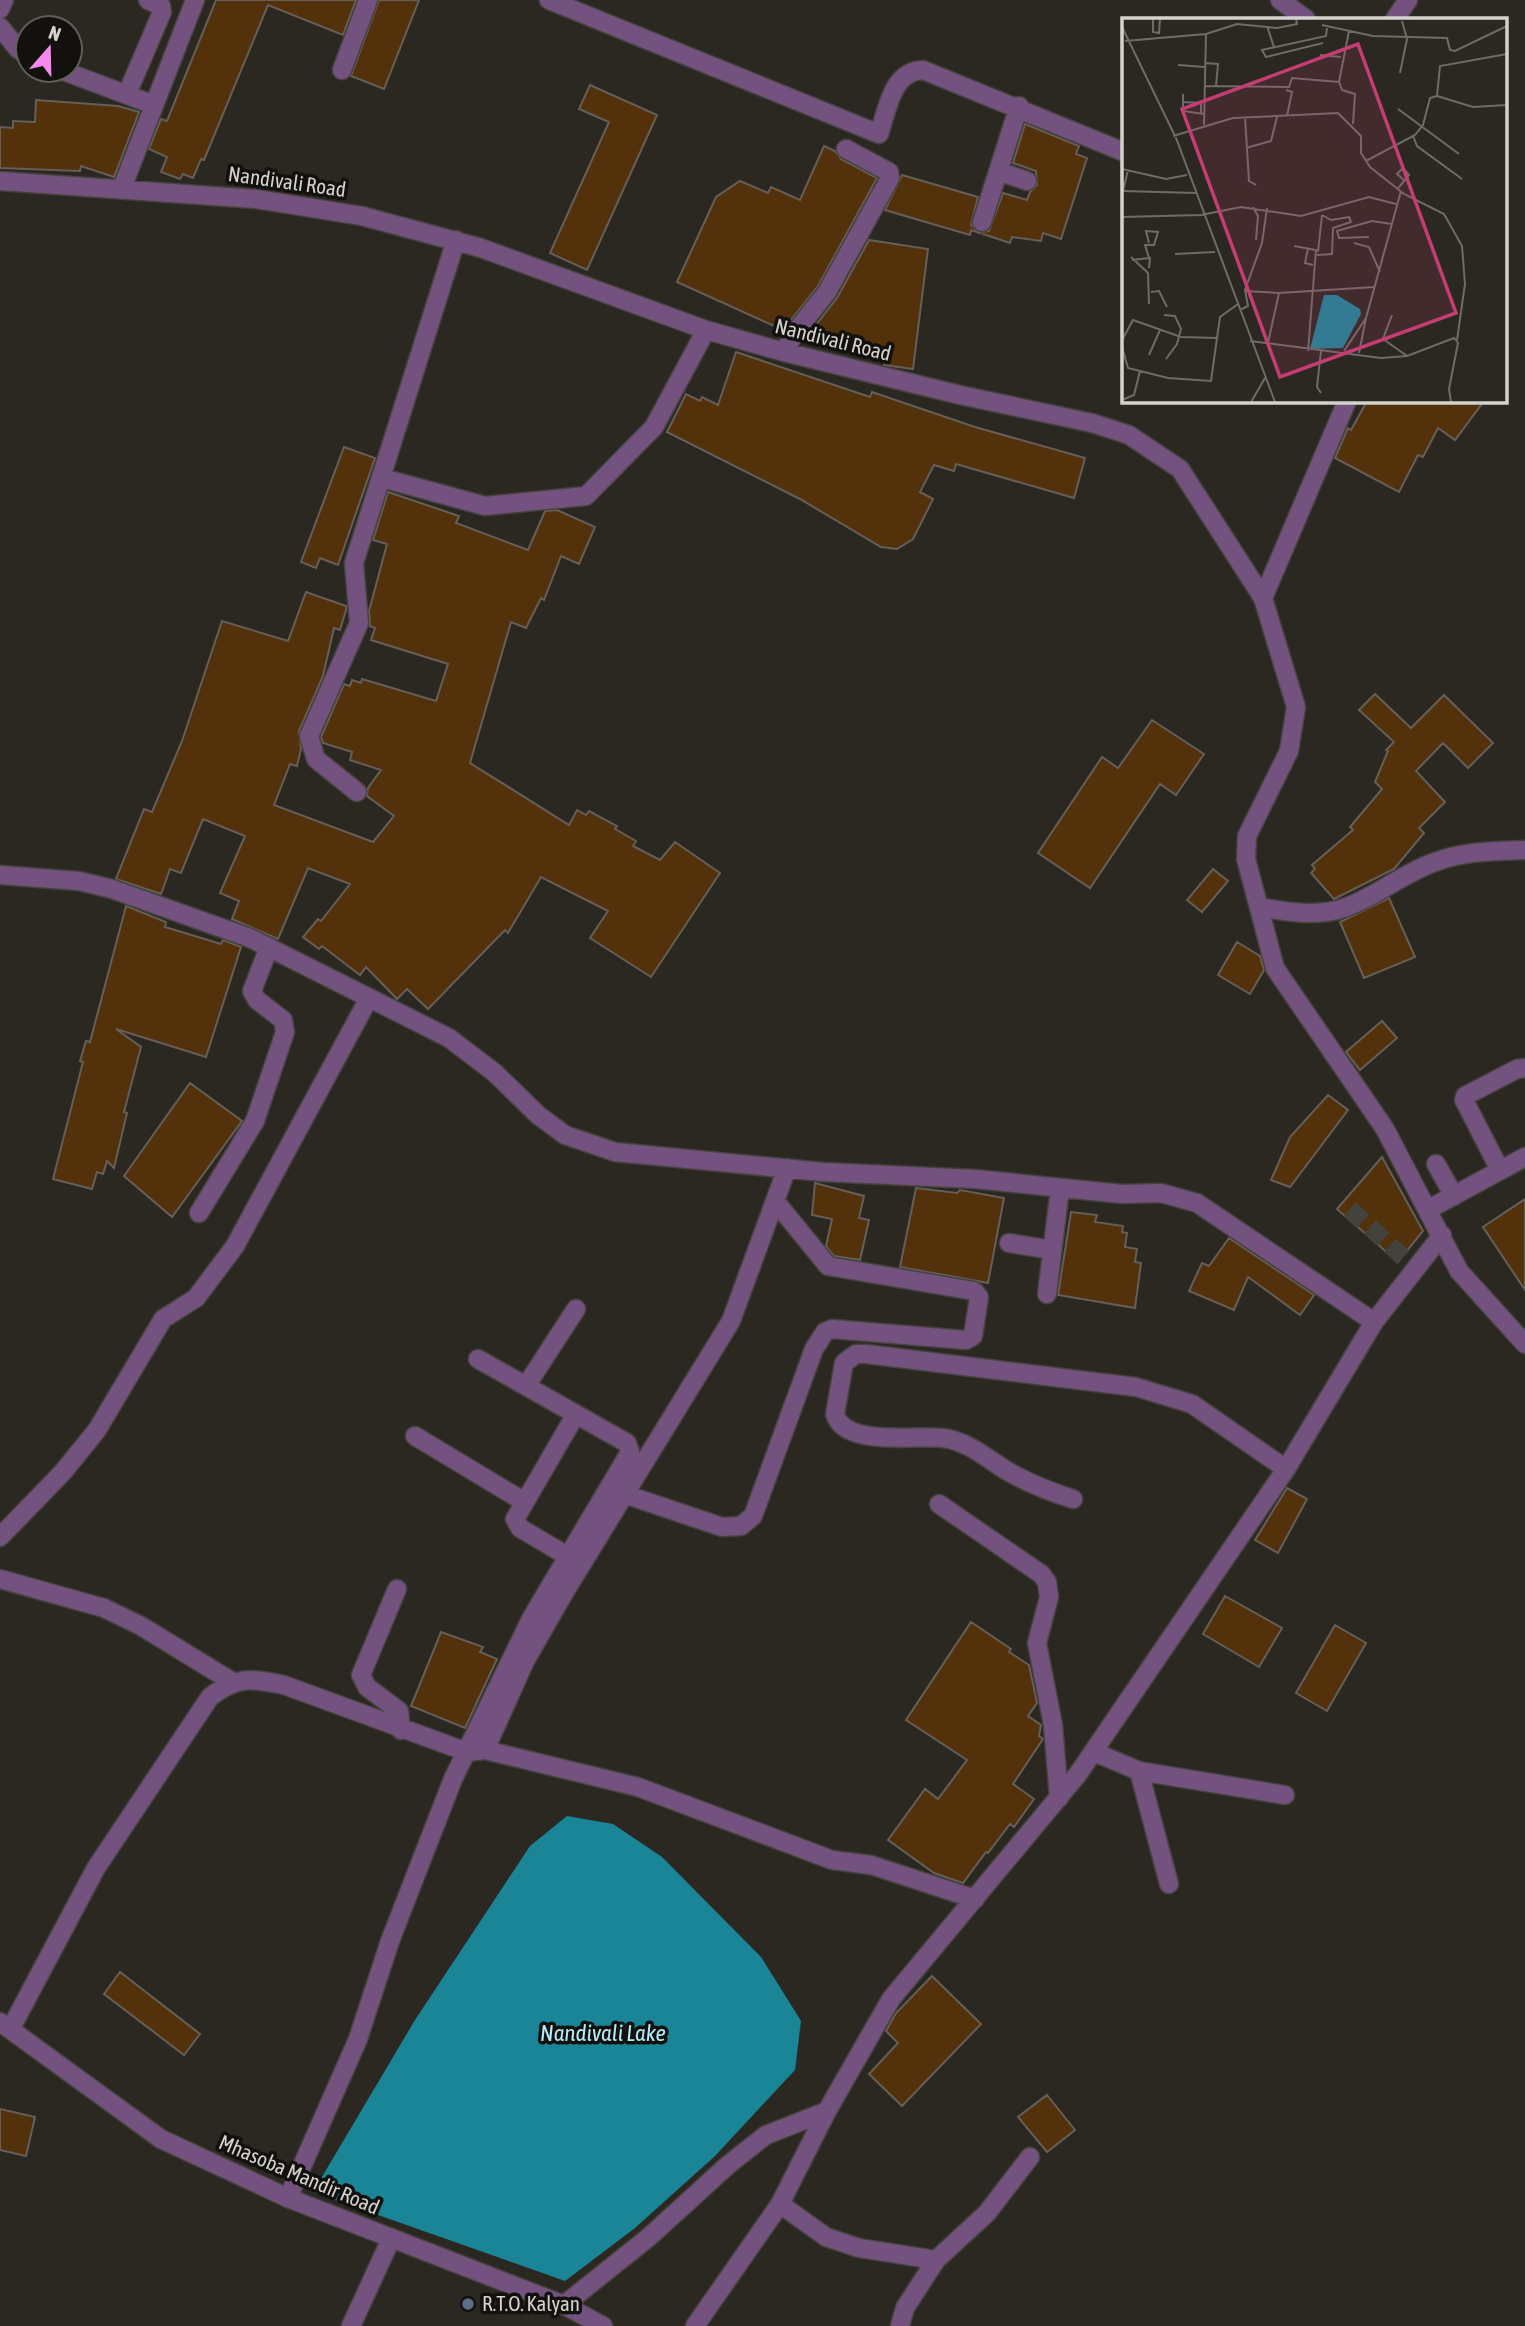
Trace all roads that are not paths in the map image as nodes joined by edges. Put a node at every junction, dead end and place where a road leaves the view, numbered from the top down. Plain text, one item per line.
1 (4, 0) edge
2 (148, 0) edge
3 (195, 0) edge
4 (368, 0) edge
5 (549, 0) edge
6 (1280, 0) edge
7 (1408, 0) edge
8 (0, 9) edge
9 (1305, 18) edge
10 (1396, 18) edge
11 (0, 27) edge
12 (14, 45) edge
13 (342, 70) dead end
14 (84, 78) edge
15 (127, 94) junction
16 (154, 105) junction
17 (1018, 106) junction
18 (846, 149) dead end
19 (1122, 151) edge
20 (998, 171) junction
21 (0, 181) edge
22 (1027, 181) dead end
23 (122, 188) junction
24 (982, 222) dead end
25 (456, 240) junction
26 (706, 330) junction
27 (784, 352) junction
28 (1347, 402) edge
29 (382, 478) junction
30 (1263, 598) junction
31 (357, 792) dead end
32 (1525, 850) edge
33 (0, 875) edge
34 (1259, 907) junction
35 (269, 947) junction
36 (369, 998) junction
37 (1525, 1068) edge
38 (1525, 1157) edge
39 (1436, 1164) dead end
40 (787, 1168) junction
41 (1500, 1170) junction
42 (1060, 1188) junction
43 (1454, 1196) junction
44 (775, 1201) junction
45 (1429, 1209) junction
46 (199, 1213) dead end
47 (1442, 1235) junction
48 (1009, 1243) dead end
49 (1052, 1250) junction
50 (1047, 1294) dead end
51 (576, 1309) dead end
52 (1374, 1322) junction
53 (1525, 1344) edge
54 (478, 1359) dead end
55 (526, 1386) junction
56 (576, 1415) junction
57 (415, 1436) dead end
58 (1286, 1469) junction
59 (627, 1495) junction
60 (1073, 1499) dead end
61 (523, 1501) junction
62 (939, 1504) dead end
63 (0, 1536) edge
64 (569, 1556) junction
65 (0, 1579) edge
66 (397, 1589) dead end
67 (231, 1681) junction
68 (401, 1730) junction
69 (476, 1751) junction
70 (1094, 1752) junction
71 (1139, 1771) junction
72 (1285, 1795) dead end
73 (1059, 1798) junction
74 (1169, 1884) dead end
75 (975, 1899) junction
76 (5, 2025) edge
77 (827, 2111) junction
78 (1030, 2157) dead end
79 (288, 2199) junction
80 (780, 2204) junction
81 (391, 2239) junction
82 (936, 2260) junction
83 (564, 2305) junction
84 (351, 2326) edge
85 (603, 2326) edge
86 (695, 2326) edge
87 (900, 2326) edge

1 - 8 street
2 - 15 street
3 - 16 street
4 - 13 street
5 - 17 street
6 - 9 street
7 - 10 street
11 - 12 street
14 - 15 street
15 - 16 street
16 - 23 street
17 - 19 street
17 - 20 street
18 - 27 street
20 - 22 street
20 - 24 street
21 - 23 street, Nandivali Road
23 - 25 street, Nandivali Road
25 - 26 street, Nandivali Road
25 - 29 street
26 - 27 street, Nandivali Road
26 - 29 street
27 - 30 street, Nandivali Road
28 - 30 street
29 - 31 street
30 - 34 street, Nandivali Road
32 - 34 street
33 - 35 street
34 - 45 street, Nandivali Road
35 - 36 street
35 - 46 street
36 - 40 street
36 - 63 street
37 - 41 street
38 - 41 street
39 - 43 street
40 - 42 street
40 - 44 street
41 - 43 street
42 - 49 street
42 - 52 street
43 - 45 street
44 - 59 street
44 - 59 street
45 - 47 street, Nandivali Road
47 - 52 street
47 - 53 street, Nandivali Road
48 - 49 street
49 - 50 street
51 - 55 street
52 - 58 street
54 - 55 street
55 - 56 street
56 - 61 street
56 - 64 street
57 - 61 street
58 - 60 street
58 - 70 street
59 - 69 street
61 - 64 street
62 - 73 street
64 - 69 street
65 - 67 street
66 - 68 street
67 - 68 street
67 - 76 street
68 - 69 street
69 - 75 street
69 - 79 street
70 - 71 street
70 - 73 street
71 - 72 street
71 - 74 street
73 - 75 street
75 - 77 street
76 - 79 street, Mhasoba Mandir Road
77 - 80 street
77 - 83 street
78 - 82 street
79 - 81 street, Mhasoba Mandir Road
80 - 82 street
80 - 86 street
81 - 83 street, Mhasoba Mandir Road
81 - 84 street
82 - 87 street
83 - 85 street, Mhasoba Mandir Road

